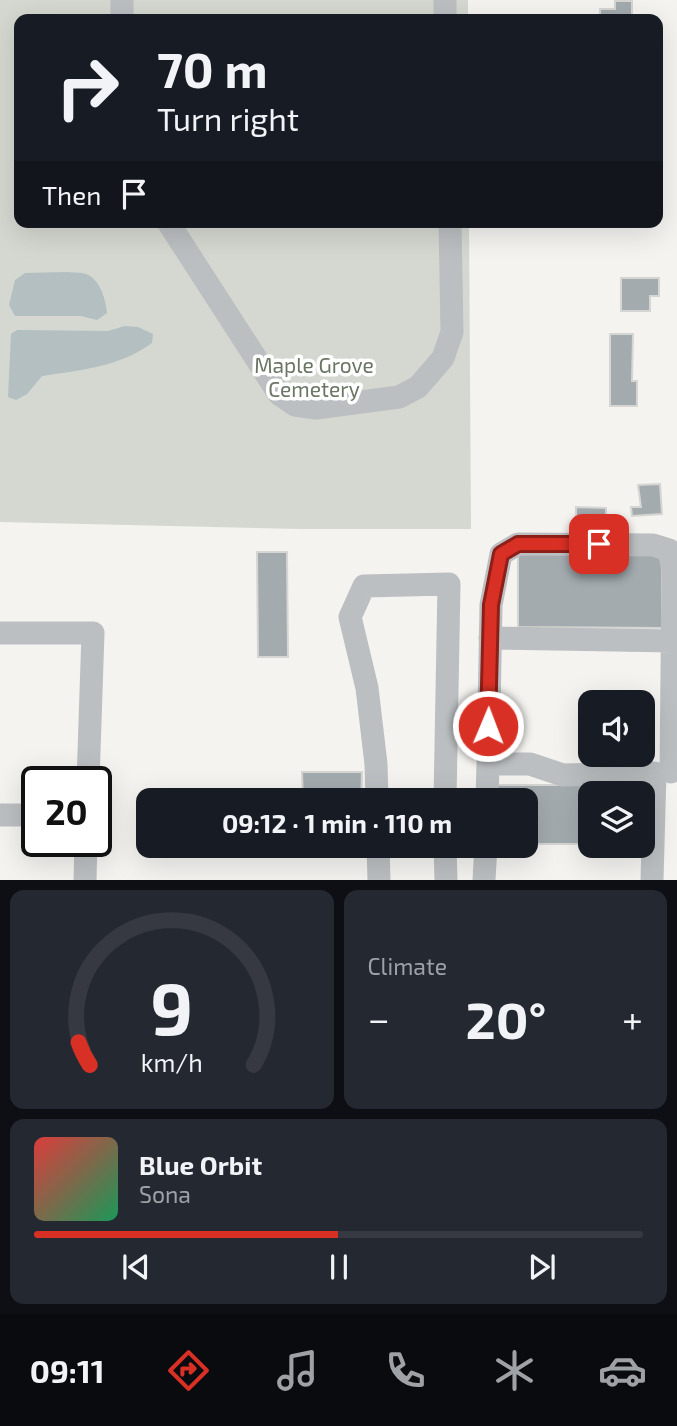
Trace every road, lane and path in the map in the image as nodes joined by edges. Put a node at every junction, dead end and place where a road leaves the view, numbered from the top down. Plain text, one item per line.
1 (172, 228) edge
2 (450, 228) edge
3 (0, 633) edge
4 (490, 638) junction
5 (673, 641) junction
6 (488, 764) junction
7 (89, 766) edge
8 (668, 772) edge
9 (377, 788) edge
10 (445, 788) edge
11 (487, 788) edge
12 (0, 815) edge
13 (21, 815) edge
14 (86, 857) edge
15 (378, 858) edge
16 (445, 858) edge
17 (485, 858) edge
18 (85, 880) edge
19 (379, 880) edge
20 (446, 880) edge
21 (484, 880) edge
22 (652, 880) edge

1 - 2 lane
3 - 7 lane
4 - 5 lane
4 - 5 lane
4 - 6 lane
5 - 8 lane
6 - 8 lane
6 - 11 lane
8 - 22 lane
9 - 10 lane
12 - 13 lane
14 - 18 lane
15 - 19 lane
16 - 20 lane
17 - 21 lane

